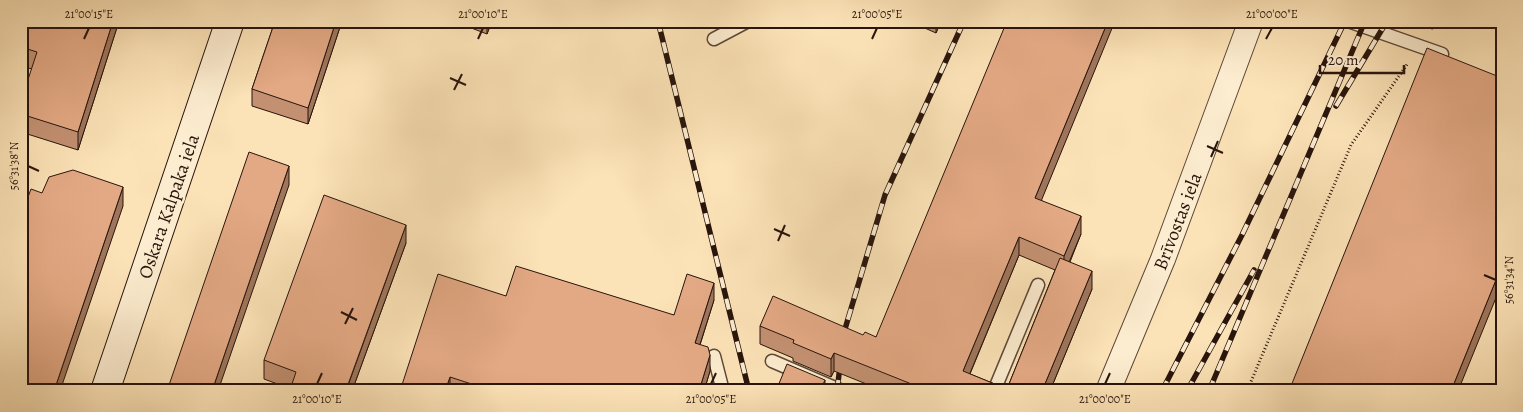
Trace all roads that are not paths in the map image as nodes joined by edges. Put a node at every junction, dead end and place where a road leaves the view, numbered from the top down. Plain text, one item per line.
1 (230, 21) edge
2 (748, 21) edge
3 (1251, 21) edge
4 (1348, 21) edge
5 (714, 39) dead end
6 (1456, 60) edge
7 (1038, 285) dead end
8 (714, 356) dead end
9 (772, 361) dead end
10 (105, 391) edge
11 (722, 391) edge
12 (842, 391) edge
13 (994, 391) edge
14 (1108, 391) edge

1 - 10 main road, Oskara Kalpaka iela
2 - 5 lane
3 - 14 street, Brīvostas iela
4 - 6 lane
7 - 13 lane
8 - 11 lane
9 - 12 lane

